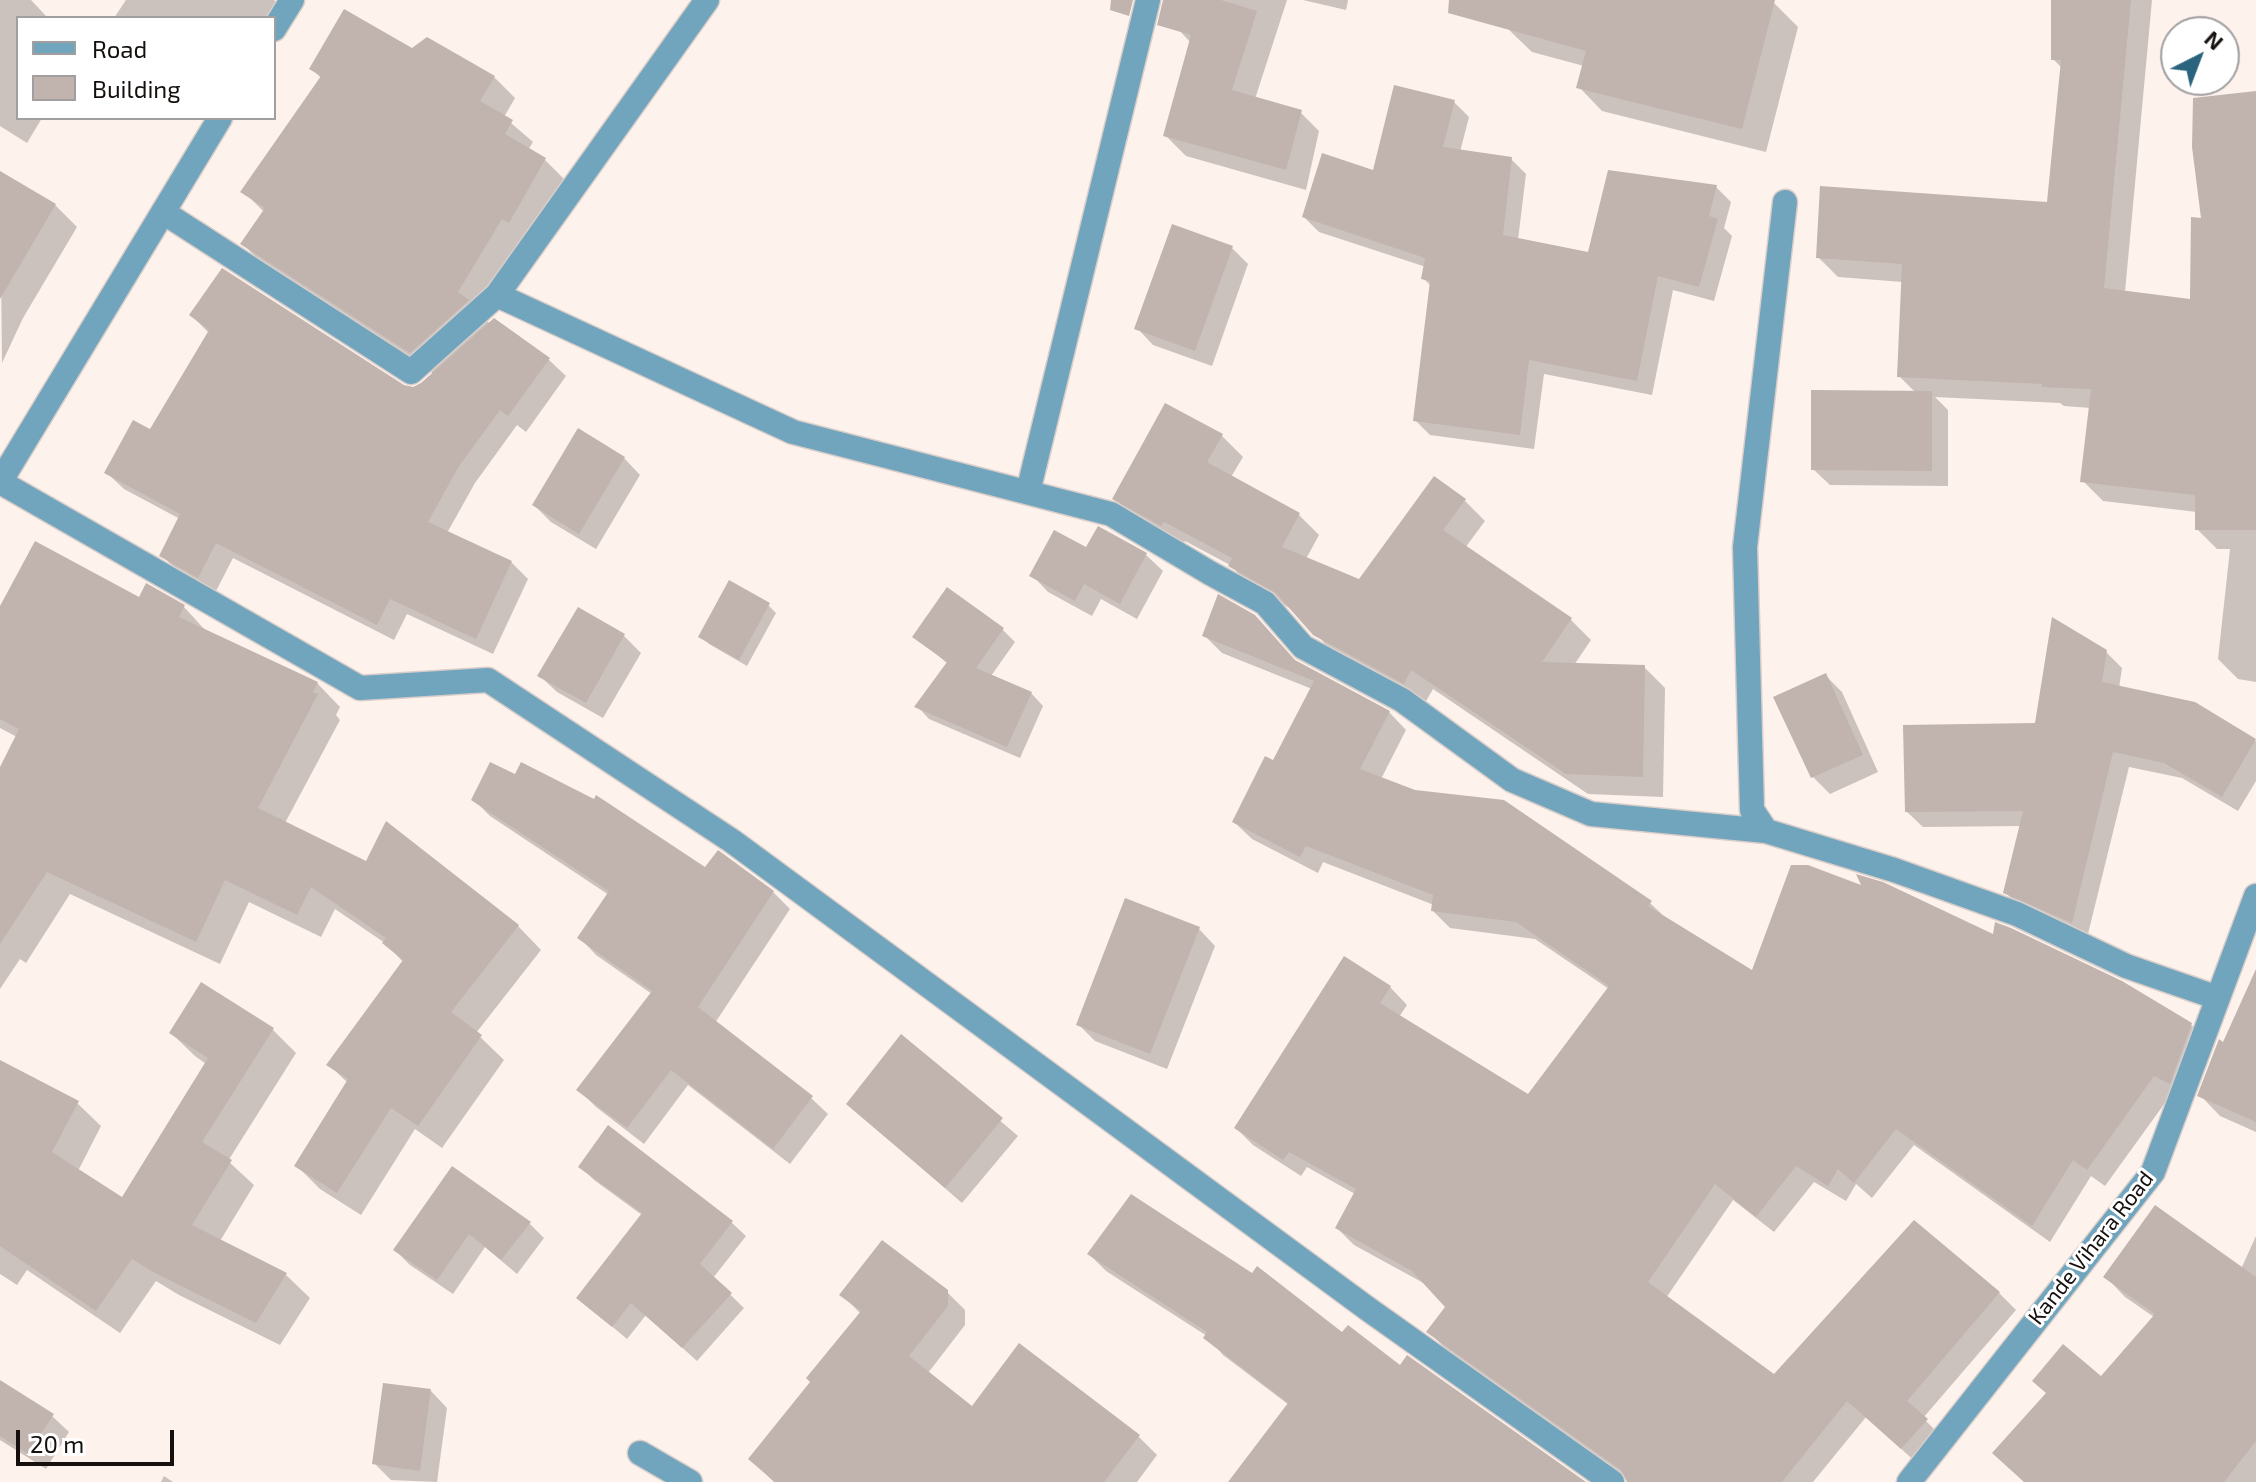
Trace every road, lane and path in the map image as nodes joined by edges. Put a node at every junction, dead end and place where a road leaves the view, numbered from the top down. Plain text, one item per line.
1 (292, 0) edge
2 (707, 0) edge
3 (1148, 0) edge
4 (276, 26) edge
5 (219, 120) edge
6 (1785, 202) dead end
7 (163, 212) junction
8 (497, 295) junction
9 (0, 482) edge
10 (1028, 492) junction
11 (1766, 831) junction
12 (2256, 896) edge
13 (2218, 998) junction
14 (640, 1453) dead end
15 (690, 1482) edge
16 (1612, 1482) edge
17 (1909, 1482) edge

1 - 4 street
2 - 8 street
3 - 10 street
5 - 7 street
6 - 11 street
7 - 8 street
7 - 9 street
8 - 10 street
9 - 16 street
10 - 11 street
11 - 13 street
12 - 13 street, Kande Vihara Road
13 - 17 street, Kande Vihara Road
14 - 15 street

